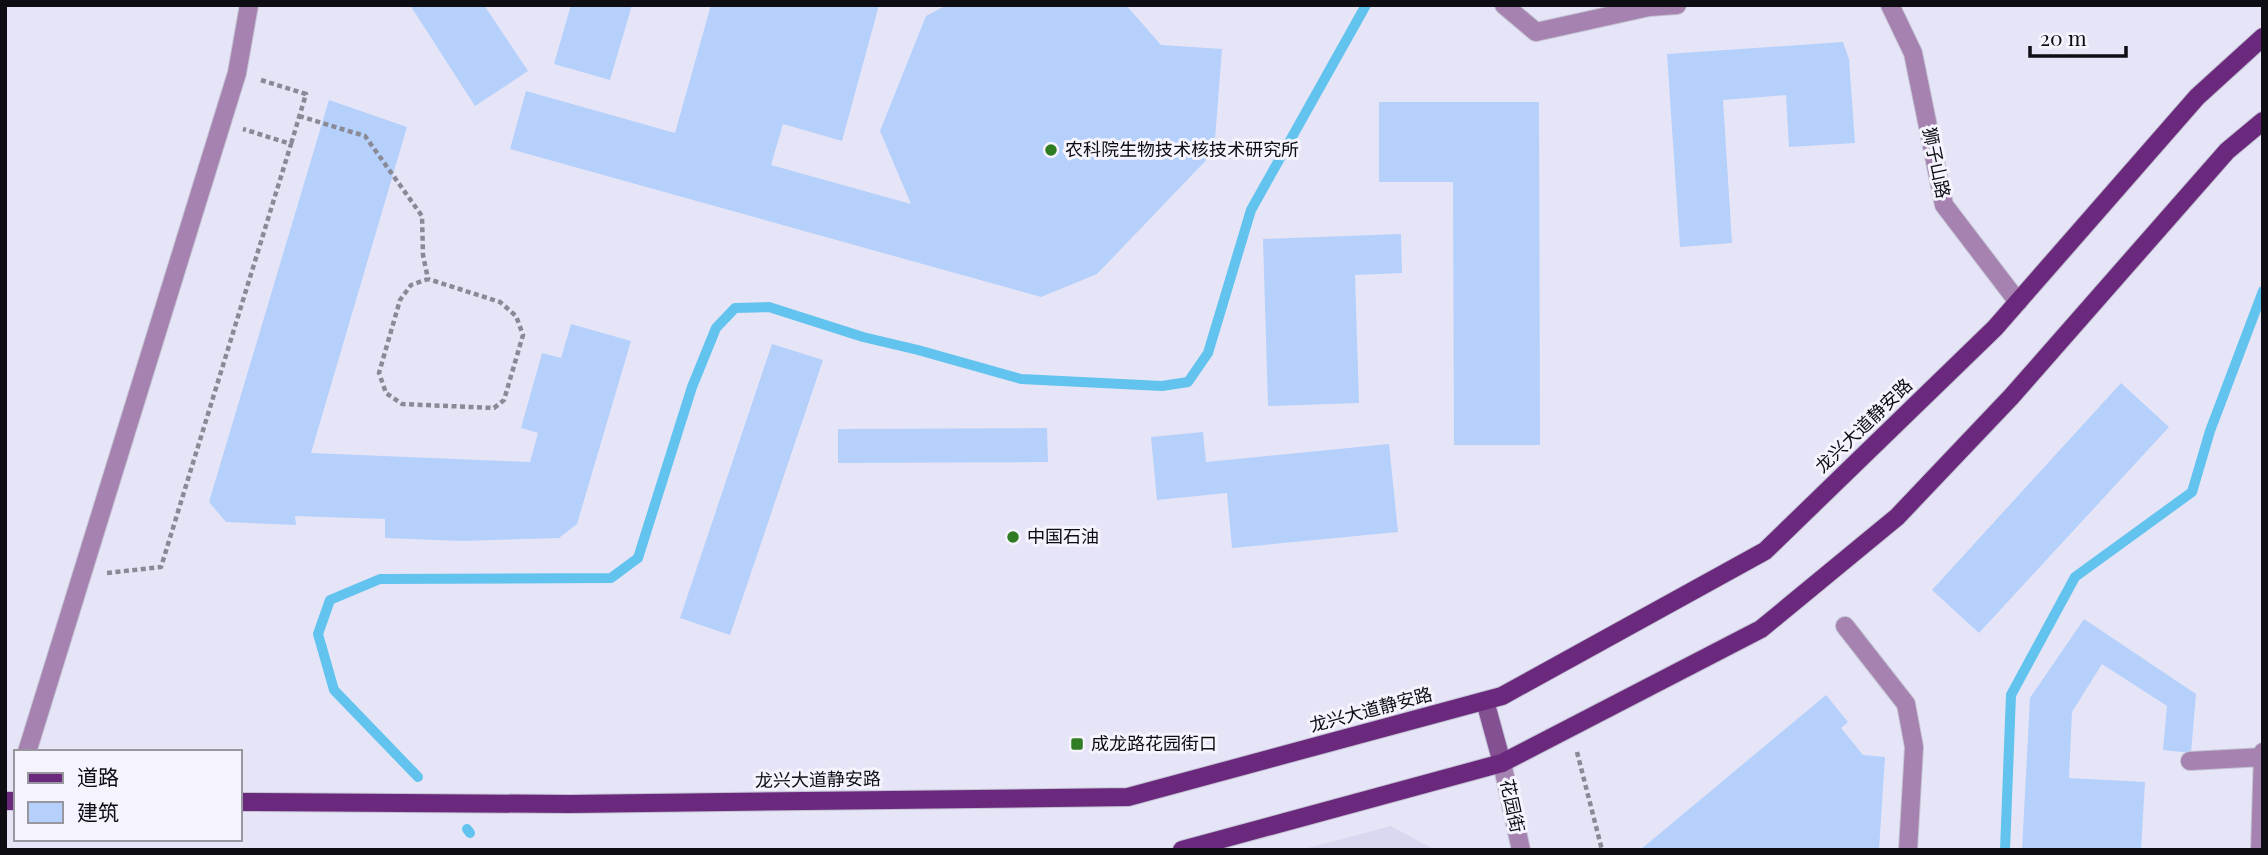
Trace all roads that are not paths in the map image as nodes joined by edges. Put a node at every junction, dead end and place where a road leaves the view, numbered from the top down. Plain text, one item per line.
1 (249, 5) edge
2 (1504, 5) edge
3 (1677, 5) edge
4 (1890, 5) edge
5 (2263, 37) edge
6 (2263, 121) edge
7 (2018, 302) junction
8 (1845, 626) dead end
9 (1485, 701) junction
10 (28, 750) edge
11 (2263, 754) edge
12 (2190, 761) dead end
13 (1502, 763) junction
14 (242, 802) edge
15 (1182, 850) edge
16 (1521, 850) edge
17 (1908, 850) edge
18 (2260, 850) edge

1 - 10 street
2 - 3 street
4 - 7 street, 狮子山路
5 - 7 main road, 龙兴大道静安路
6 - 13 main road
7 - 9 main road, 龙兴大道静安路
8 - 17 street
9 - 13 street
9 - 14 main road, 龙兴大道静安路
11 - 12 street
11 - 18 street
13 - 15 main road
13 - 16 street, 花园街

